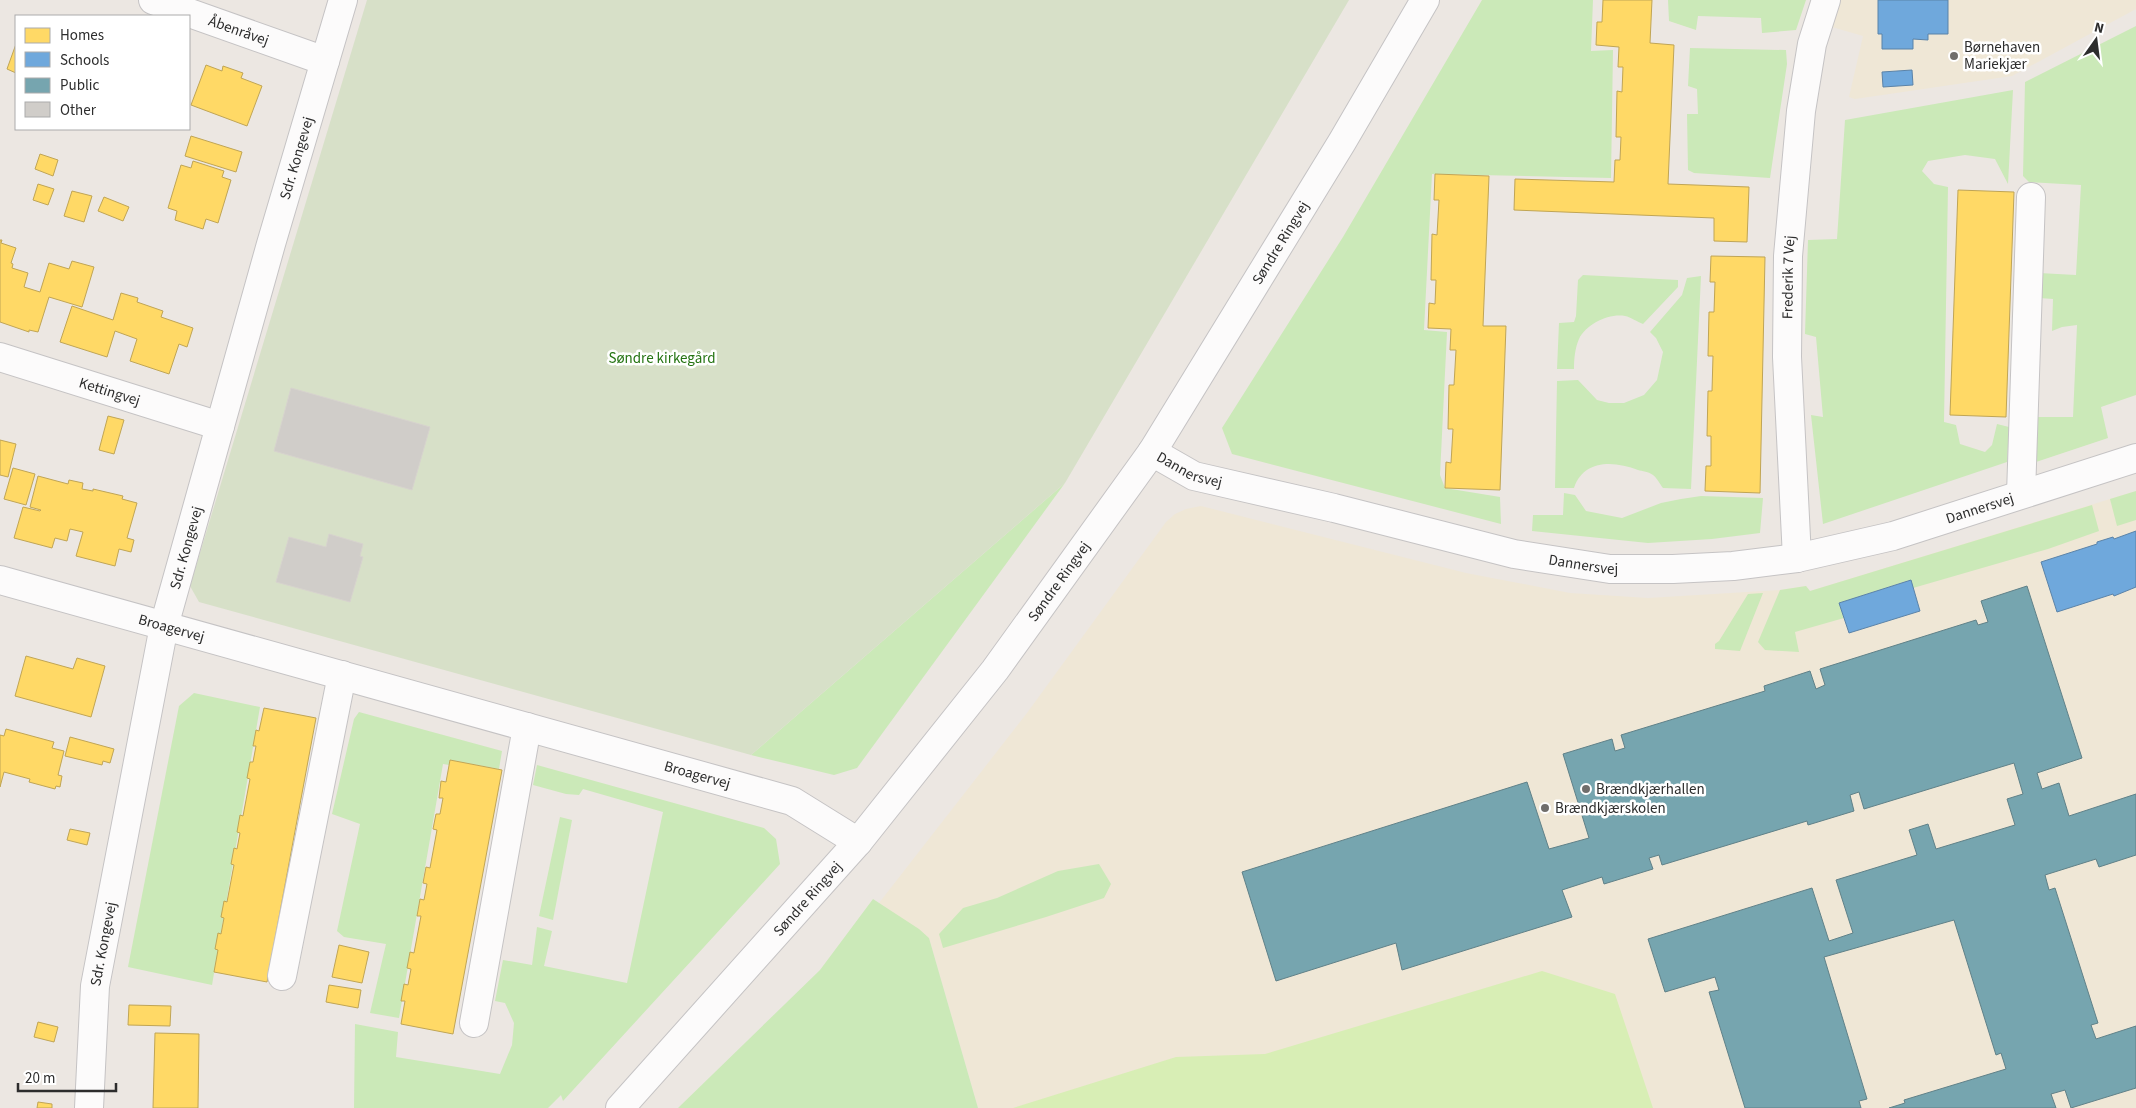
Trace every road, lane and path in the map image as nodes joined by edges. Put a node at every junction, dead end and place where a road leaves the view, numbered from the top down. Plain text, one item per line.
1 (153, 0) edge
2 (344, 0) edge
3 (1425, 0) edge
4 (1826, 0) edge
5 (325, 61) junction
6 (2031, 197) dead end
7 (0, 357) edge
8 (220, 426) junction
9 (1152, 452) junction
10 (2136, 458) edge
11 (2021, 494) junction
12 (1797, 558) junction
13 (0, 580) edge
14 (164, 626) junction
15 (342, 675) junction
16 (527, 727) junction
17 (858, 842) junction
18 (282, 976) dead end
19 (474, 1024) dead end
20 (89, 1108) edge
21 (620, 1108) edge

1 - 5 street, Åbenråvej
2 - 5 street, Sdr. Kongevej
3 - 9 street, Søndre Ringvej
4 - 12 street, Frederik 7 Vej
5 - 8 street, Sdr. Kongevej
6 - 11 street, Dannersvej
7 - 8 street, Kettingvej
8 - 14 street, Sdr. Kongevej
9 - 12 street, Dannersvej
9 - 17 street, Søndre Ringvej
10 - 11 street, Dannersvej
11 - 12 street, Dannersvej
13 - 14 street, Broagervej
14 - 15 street, Broagervej
14 - 20 street, Sdr. Kongevej
15 - 16 street, Broagervej
15 - 18 street
16 - 17 street, Broagervej
16 - 19 street
17 - 21 street, Søndre Ringvej

